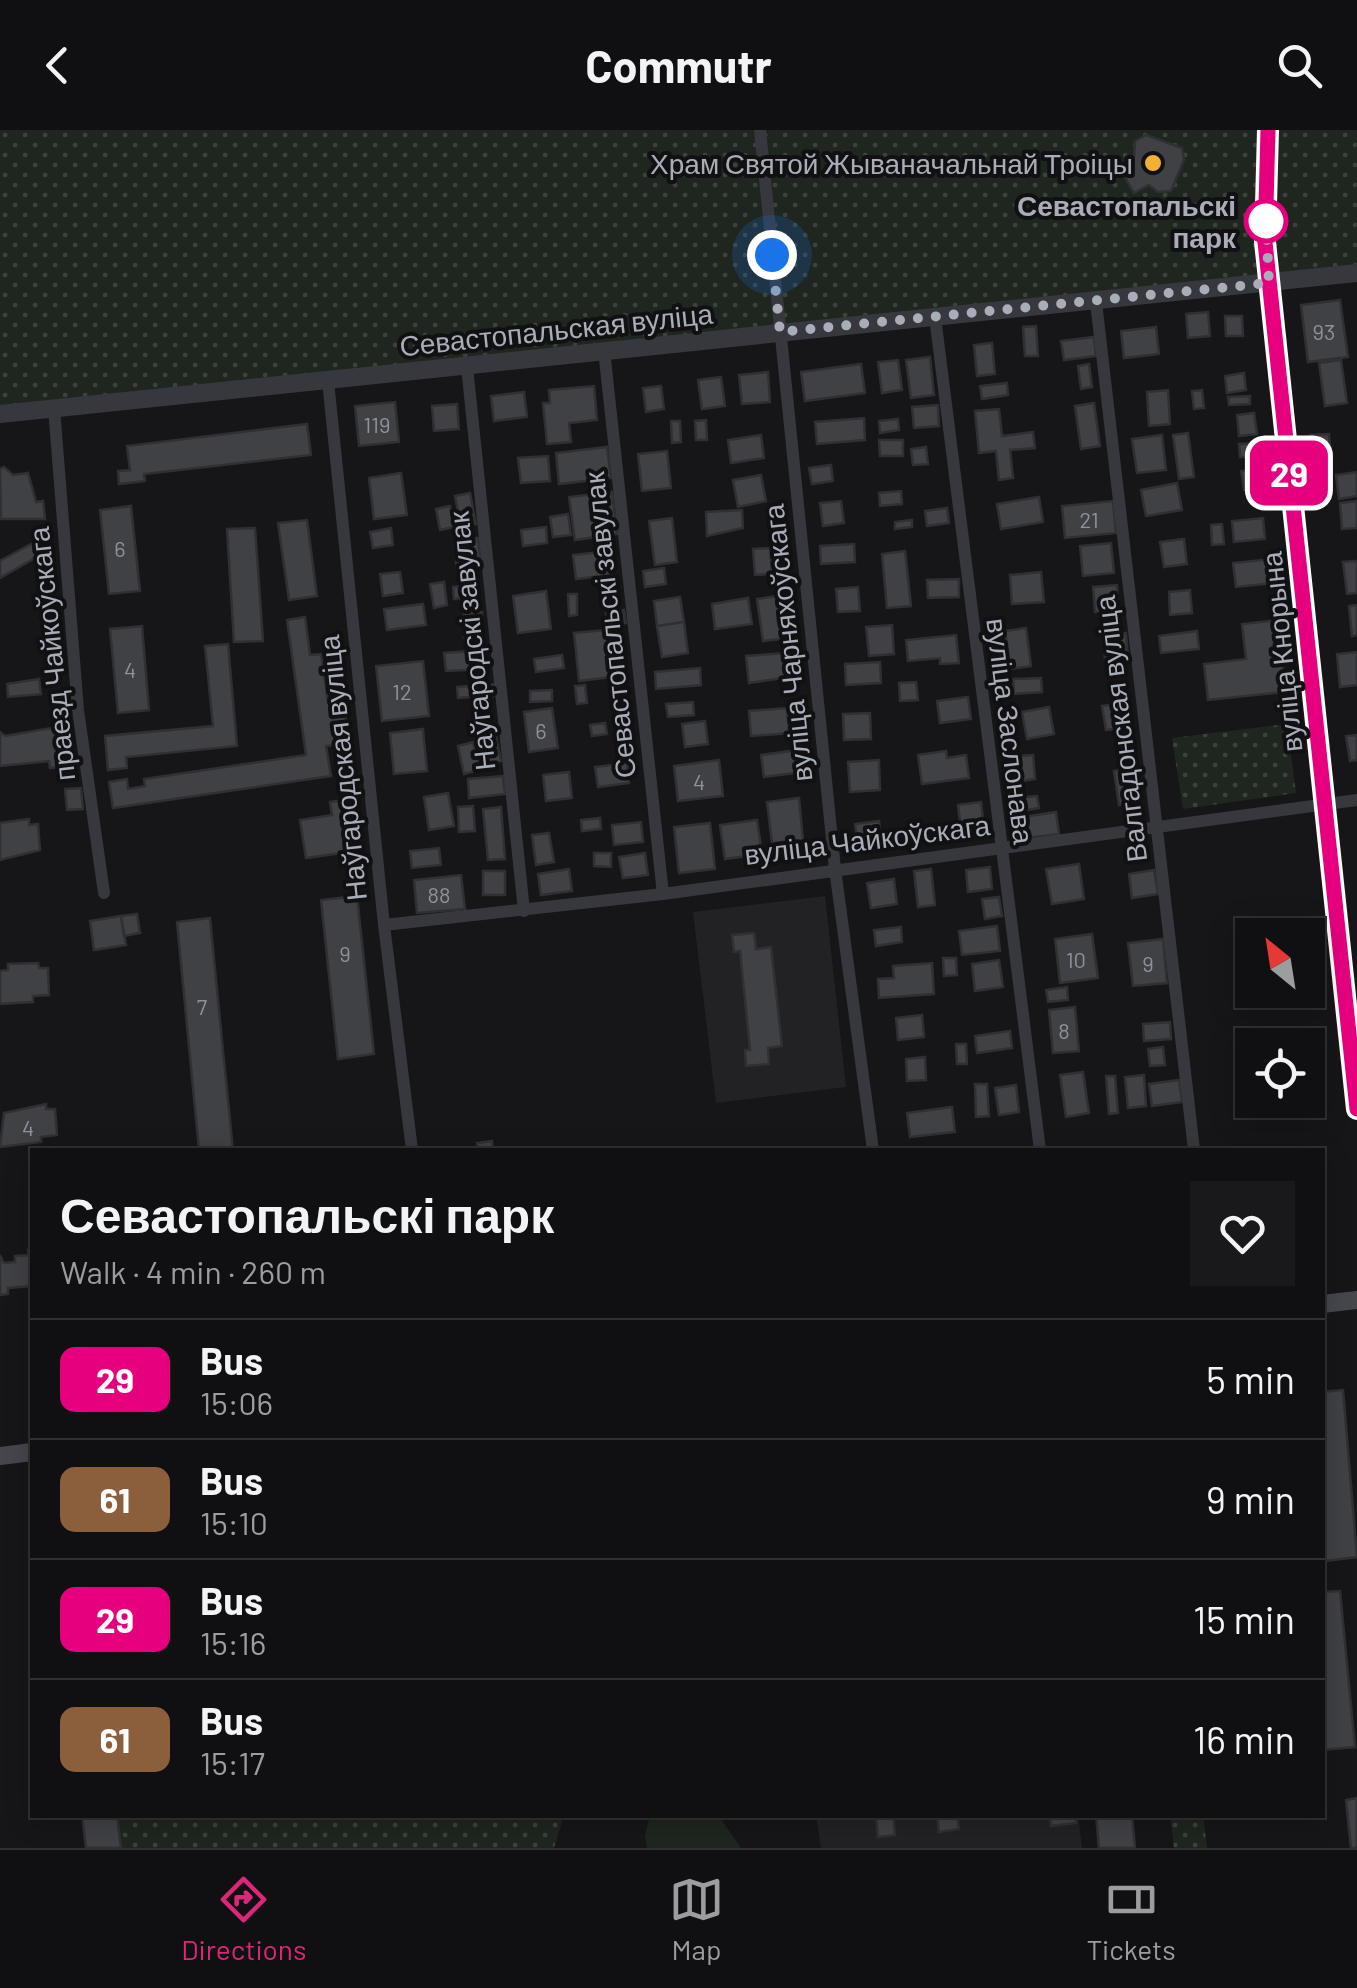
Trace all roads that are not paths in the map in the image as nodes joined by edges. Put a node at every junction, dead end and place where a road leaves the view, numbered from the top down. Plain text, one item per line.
1 (760, 130) edge
2 (1268, 130) edge
3 (1357, 273) edge
4 (1269, 283) junction
5 (1096, 302) junction
6 (935, 317) junction
7 (780, 332) junction
8 (604, 350) junction
9 (467, 366) junction
10 (328, 381) junction
11 (54, 408) junction
12 (0, 414) edge
13 (1357, 800) edge
14 (1324, 805) junction
15 (1157, 827) junction
16 (1000, 848) junction
17 (835, 869) junction
18 (104, 893) dead end
19 (663, 894) junction
20 (524, 911) junction
21 (384, 926) junction
22 (1354, 1051) edge
23 (1357, 1108) edge
24 (412, 1148) edge
25 (873, 1148) edge
26 (1040, 1148) edge
27 (1194, 1148) edge
28 (1357, 1300) edge
29 (1325, 1304) edge
30 (30, 1452) edge
31 (0, 1456) edge

1 - 7 street, вуліца Чарняхоўскага
2 - 4 main road, вуліца Кнорына
3 - 4 street, Севастопальская вуліца
4 - 5 street, Севастопальская вуліца
4 - 14 main road, вуліца Кнорына
5 - 6 street, Севастопальская вуліца
5 - 15 street, Валгадонская вуліца
6 - 7 street, Севастопальская вуліца
6 - 16 street, вуліца Заслонава
7 - 8 street, Севастопальская вуліца
7 - 17 street, вуліца Чарняхоўскага
8 - 9 street, Севастопальская вуліца
8 - 19 street, Севастопальскі завулак
9 - 10 street, Севастопальская вуліца
9 - 20 street, Наўгародскі завулак
10 - 11 street, Севастопальская вуліца
10 - 21 street, Наўгародская вуліца
11 - 12 street, Севастопальская вуліца
11 - 18 street, праезд Чайкоўскага
13 - 14 street, вуліца Чайкоўскага
14 - 15 street, вуліца Чайкоўскага
14 - 22 main road, вуліца Кнорына
15 - 16 street, вуліца Чайкоўскага
15 - 27 street, Валгадонская вуліца
16 - 17 street, вуліца Чайкоўскага
16 - 26 street, вуліца Заслонава
17 - 19 street, вуліца Чайкоўскага
17 - 25 street, вуліца Чарняхоўскага
19 - 20 street, вуліца Чайкоўскага
20 - 21 street, вуліца Чайкоўскага
21 - 24 street, Наўгародская вуліца
22 - 23 main road, вуліца Кнорына
28 - 29 main road
30 - 31 main road

